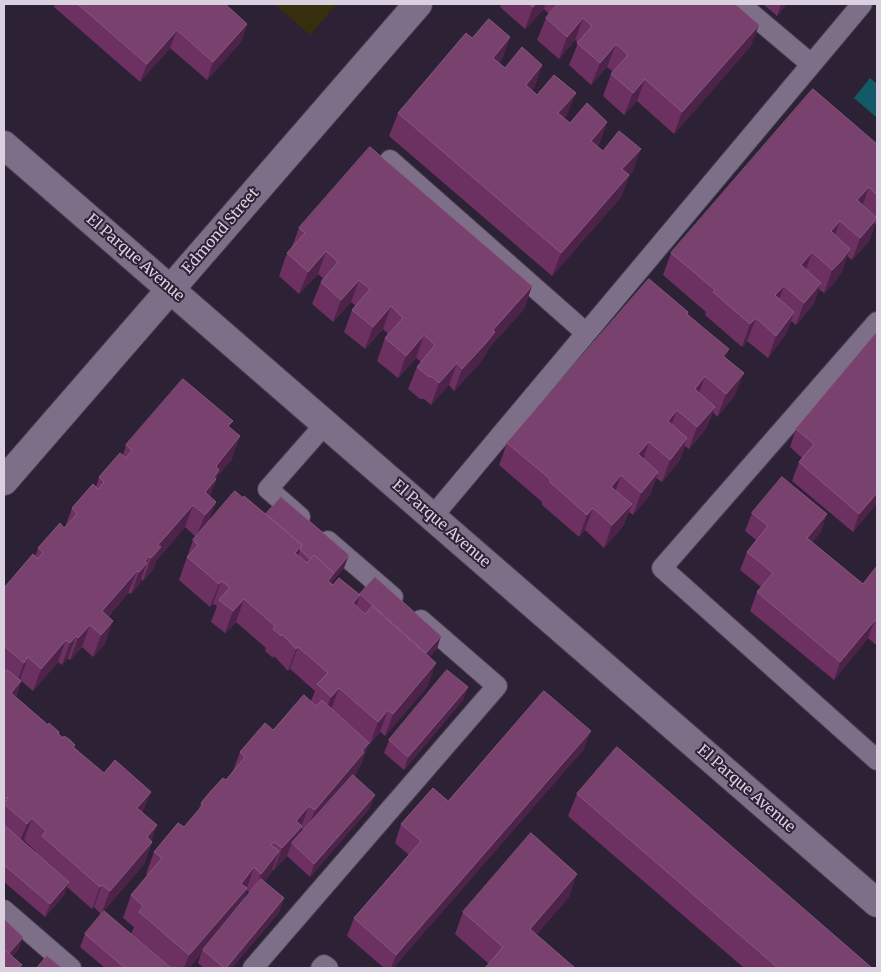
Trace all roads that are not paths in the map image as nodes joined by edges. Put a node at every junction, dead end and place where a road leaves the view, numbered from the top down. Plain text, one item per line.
1 (418, 4) edge
2 (740, 4) edge
3 (862, 4) edge
4 (811, 64) junction
5 (4, 145) edge
6 (390, 160) dead end
7 (171, 289) junction
8 (877, 322) edge
9 (586, 333) junction
10 (326, 423) junction
11 (4, 481) edge
12 (433, 516) junction
13 (877, 760) edge
14 (877, 903) edge
15 (4, 910) edge
16 (71, 968) edge
17 (253, 968) edge
18 (321, 968) edge
19 (328, 968) edge

1 - 7 street, Edmond Street
2 - 4 lane
3 - 4 lane
4 - 9 lane
5 - 7 street, El Parque Avenue
6 - 9 lane
7 - 10 street, El Parque Avenue
7 - 11 street, Edmond Street
8 - 13 lane
9 - 12 lane
10 - 12 street, El Parque Avenue
10 - 17 lane
12 - 14 street, El Parque Avenue
15 - 16 lane
18 - 19 lane

